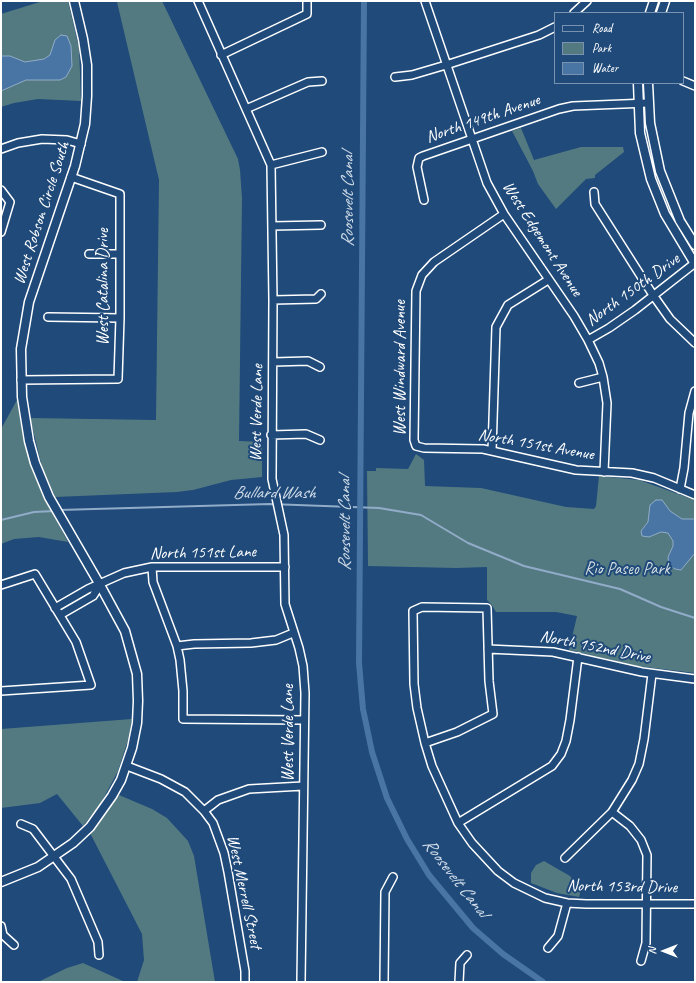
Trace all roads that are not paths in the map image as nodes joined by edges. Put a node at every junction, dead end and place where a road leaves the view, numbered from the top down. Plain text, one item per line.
1 (74, 1) edge
2 (307, 1) edge
3 (425, 1) edge
4 (587, 1) edge
5 (654, 1) edge
6 (665, 1) edge
7 (200, 2) edge
8 (575, 12) edge
9 (650, 12) edge
10 (661, 12) edge
11 (554, 28) edge
12 (221, 55) junction
13 (446, 65) junction
14 (395, 77) dead end
15 (322, 81) dead end
16 (684, 81) edge
17 (638, 84) edge
18 (648, 84) edge
19 (695, 86) edge
20 (638, 103) junction
21 (648, 103) junction
22 (246, 109) junction
23 (473, 138) junction
24 (81, 144) junction
25 (1, 149) edge
26 (322, 152) dead end
27 (271, 165) junction
28 (72, 177) junction
29 (1, 190) edge
30 (594, 192) dead end
31 (424, 200) dead end
32 (504, 214) junction
33 (321, 225) dead end
34 (272, 226) junction
35 (1, 232) edge
36 (695, 245) edge
37 (89, 254) dead end
38 (120, 254) junction
39 (695, 264) edge
40 (548, 280) junction
41 (321, 294) dead end
42 (653, 295) junction
43 (273, 300) junction
44 (48, 317) dead end
45 (120, 318) junction
46 (588, 340) junction
47 (695, 343) edge
48 (272, 362) junction
49 (320, 367) dead end
50 (603, 377) junction
51 (21, 380) junction
52 (578, 383) dead end
53 (695, 391) edge
54 (271, 435) junction
55 (320, 440) dead end
56 (416, 446) joint
57 (492, 450) junction
58 (604, 472) junction
59 (680, 489) junction
60 (695, 495) edge
61 (152, 567) junction
62 (285, 567) junction
63 (1, 585) edge
64 (100, 585) junction
65 (55, 608) junction
66 (60, 615) junction
67 (293, 633) junction
68 (177, 646) junction
69 (488, 649) junction
70 (578, 657) junction
71 (652, 674) junction
72 (695, 679) edge
73 (1, 691) edge
74 (304, 720) junction
75 (425, 743) junction
76 (127, 766) junction
77 (303, 786) junction
78 (204, 811) junction
79 (612, 812) junction
80 (458, 823) junction
81 (21, 824) dead end
82 (54, 857) junction
83 (565, 858) dead end
84 (393, 877) dead end
85 (1, 882) edge
86 (567, 903) junction
87 (647, 904) junction
88 (695, 904) edge
89 (1, 926) edge
90 (14, 945) dead end
91 (548, 948) dead end
92 (99, 955) dead end
93 (467, 955) dead end
94 (641, 961) dead end
95 (245, 982) edge
96 (301, 982) edge
97 (384, 982) edge
98 (459, 982) edge

1 - 24 street, West Robson Circle South
2 - 12 street
3 - 13 street, West Edgemont Avenue
4 - 8 street
5 - 9 street
6 - 10 street
7 - 12 street, West Verde Lane
11 - 13 street
12 - 22 street, West Verde Lane
13 - 14 street
13 - 23 street, West Edgemont Avenue
15 - 22 street
16 - 19 street
17 - 20 street
18 - 21 street
20 - 21 street, North 149th Avenue
20 - 23 street, North 149th Avenue
20 - 39 street
21 - 36 street
22 - 27 street, West Verde Lane
23 - 31 street, North 149th Avenue
23 - 32 street, West Edgemont Avenue
24 - 25 street
24 - 28 street, West Robson Circle South
26 - 27 street
27 - 34 street, West Verde Lane
28 - 38 street, West Catalina Drive
28 - 51 street, West Robson Circle South
29 - 35 street
30 - 42 street
32 - 40 street, West Edgemont Avenue
32 - 56 street, West Windward Avenue
33 - 34 street
34 - 43 street, West Verde Lane
37 - 38 street
38 - 45 street, West Catalina Drive
39 - 42 street, North 150th Drive
40 - 46 street, West Edgemont Avenue
40 - 57 street
41 - 43 street
42 - 46 street, North 150th Drive
42 - 47 street
43 - 48 street, West Verde Lane
44 - 45 street
45 - 51 street, West Catalina Drive
46 - 50 street, West Edgemont Avenue
48 - 49 street
48 - 54 street, West Verde Lane
50 - 52 street
50 - 58 street, West Edgemont Avenue
51 - 64 street, West Robson Circle South
53 - 59 street
54 - 55 street
54 - 62 street, West Verde Lane
56 - 57 street, North 151st Avenue
57 - 58 street, North 151st Avenue
58 - 59 street, North 151st Avenue
59 - 60 street, North 151st Avenue
61 - 62 street, North 151st Lane
61 - 64 street, North 151st Lane
61 - 68 street
62 - 67 street, West Verde Lane
63 - 65 street
64 - 65 street, North 151st Lane
64 - 66 street, North 151st Lane
64 - 76 street, West Robson Circle South
65 - 66 street
66 - 73 street
67 - 68 street
67 - 74 street, West Verde Lane
68 - 74 street
69 - 70 street, North 152nd Drive
69 - 75 street
69 - 75 street
70 - 71 street, North 152nd Drive
70 - 80 street
71 - 72 street, North 152nd Drive
71 - 79 street
74 - 77 street, West Verde Lane
75 - 80 street
76 - 78 street, West Merrell Street
76 - 82 street, West Robson Circle South
77 - 78 street
77 - 96 street, West Verde Lane
78 - 95 street, West Merrell Street
79 - 83 street
79 - 87 street
80 - 86 street, North 153rd Drive
81 - 82 street
82 - 85 street, West Robson Circle South
82 - 92 street
84 - 97 street
86 - 87 street, North 153rd Drive
86 - 91 street
87 - 88 street, North 153rd Drive
87 - 94 street
89 - 90 street
93 - 98 street

